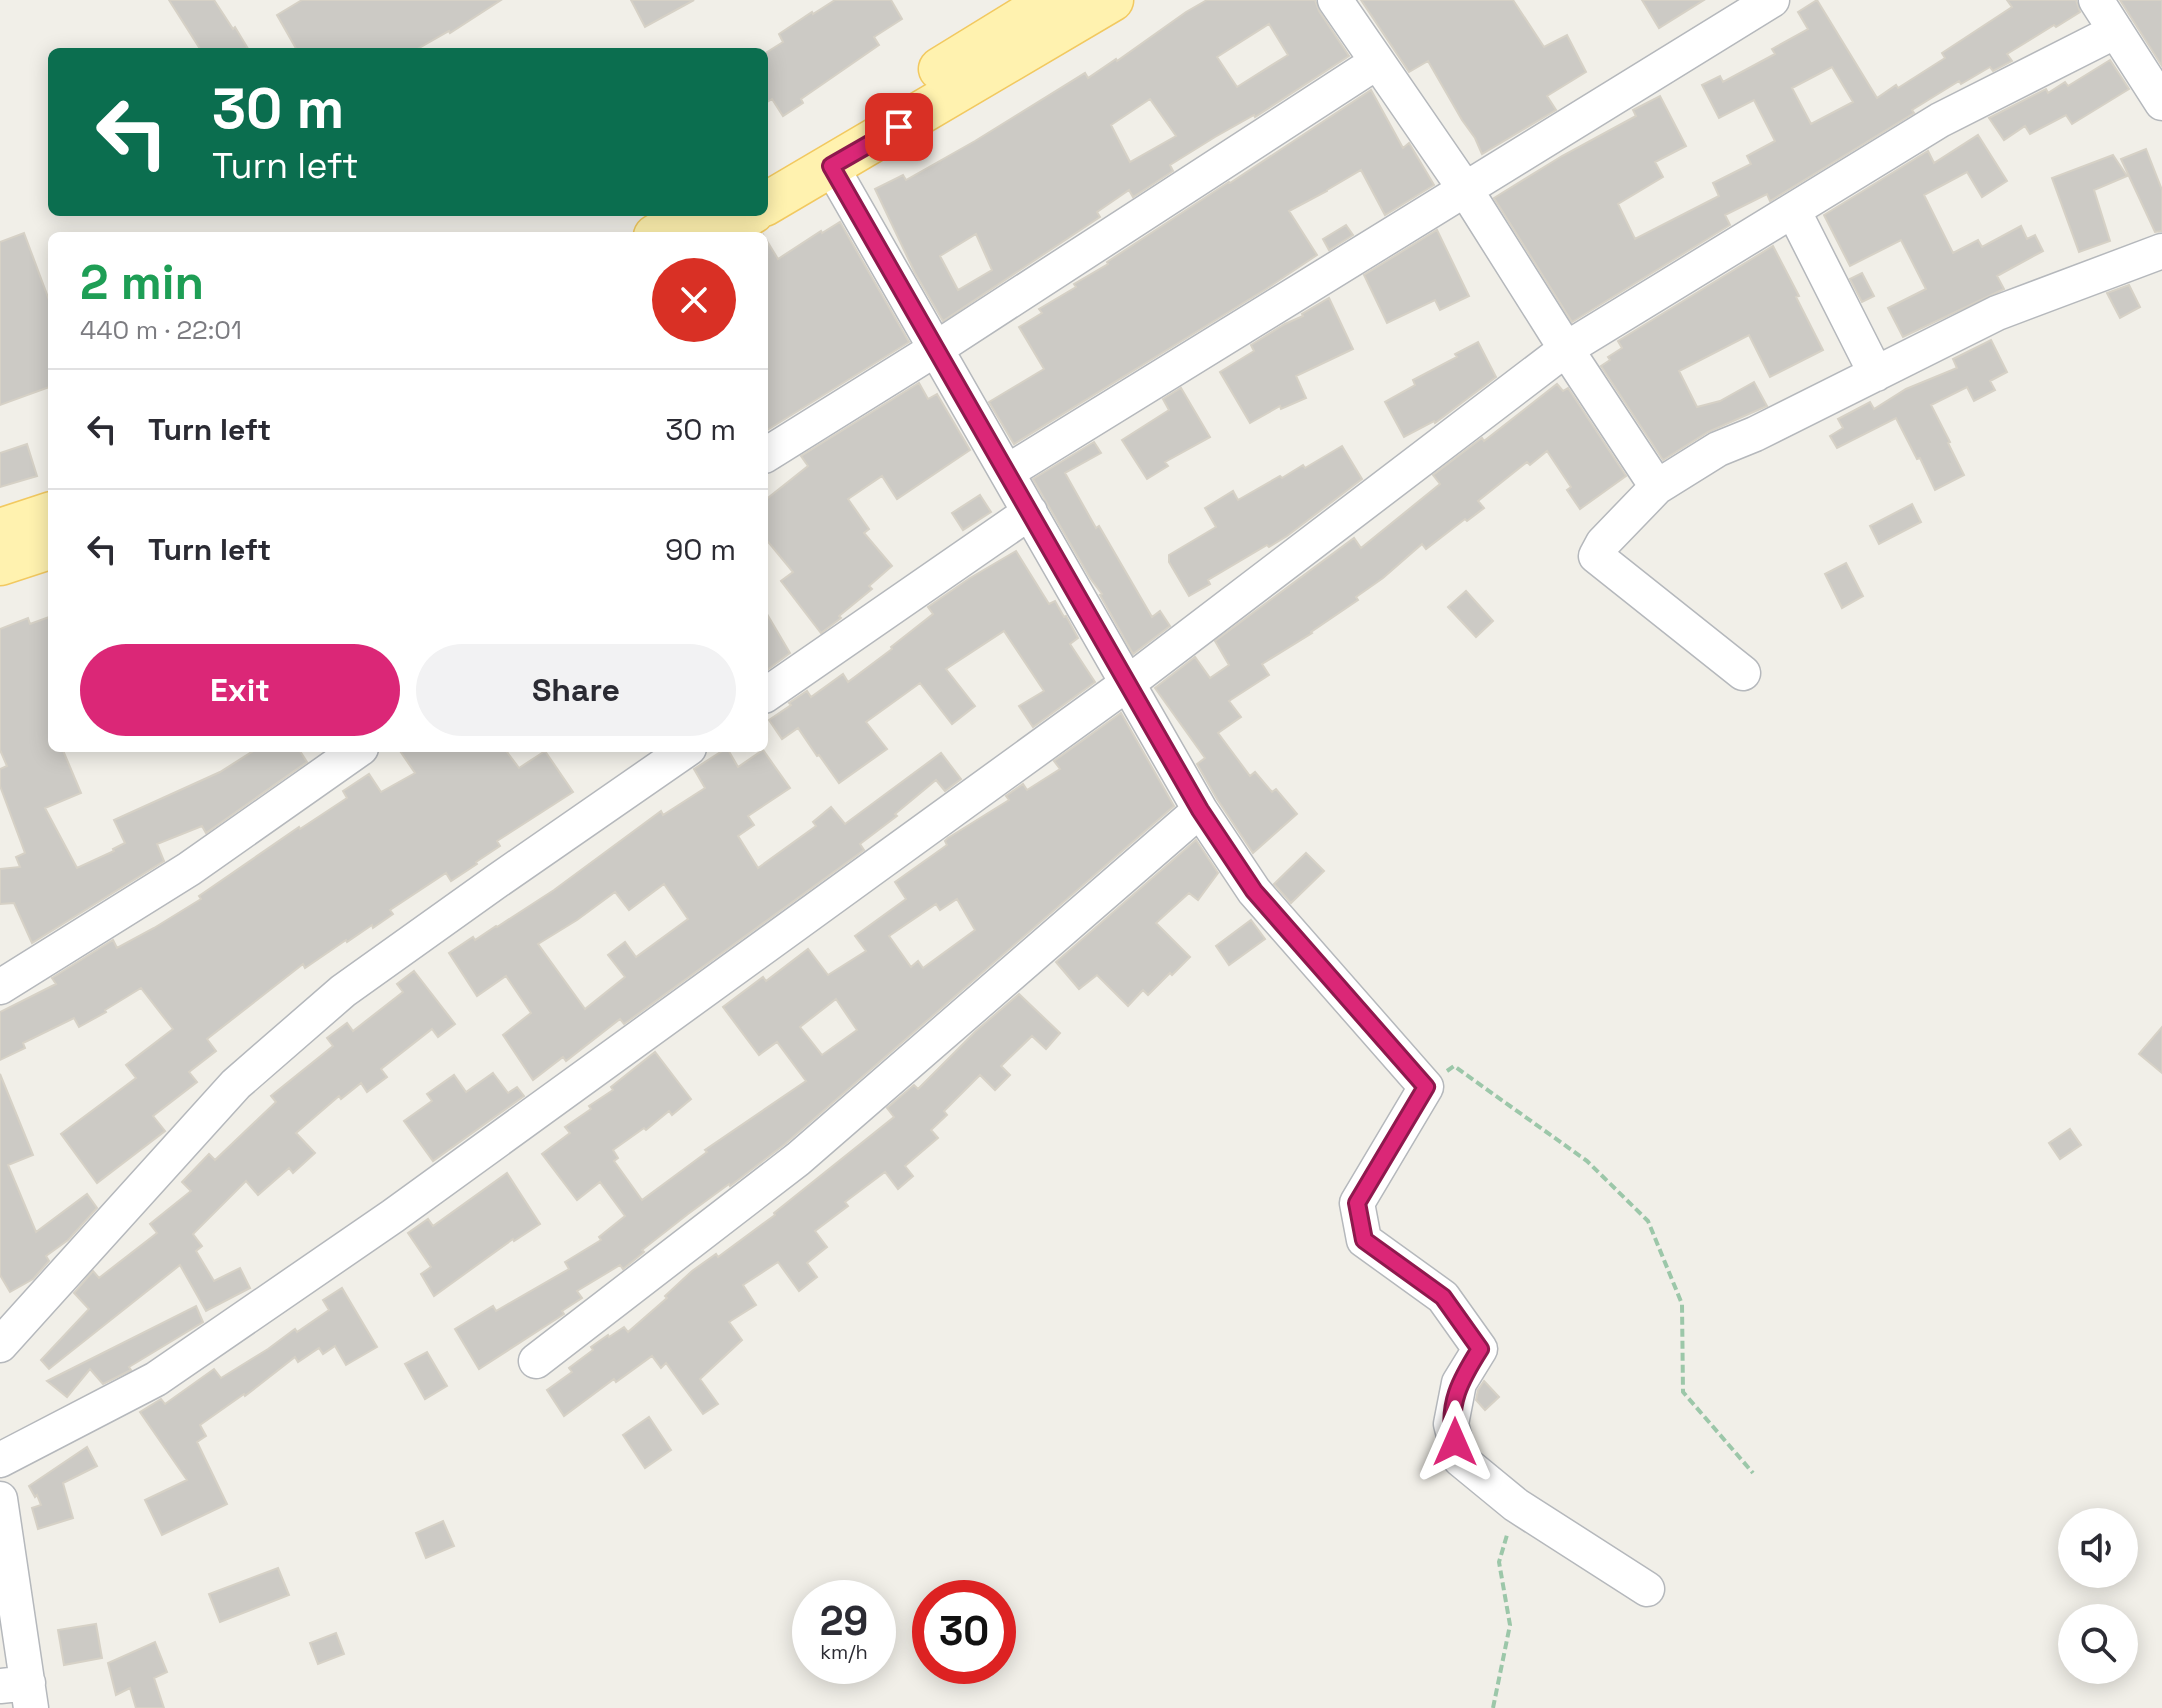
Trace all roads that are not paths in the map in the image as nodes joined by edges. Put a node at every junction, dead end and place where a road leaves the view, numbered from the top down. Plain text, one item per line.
1 (1052, 0) edge
2 (1112, 0) edge
3 (1335, 0) edge
4 (1772, 0) edge
5 (2096, 0) edge
6 (2116, 31) junction
7 (1377, 62) junction
8 (2162, 103) edge
9 (831, 166) junction
10 (768, 171) edge
11 (1465, 189) junction
12 (768, 203) edge
13 (1793, 210) junction
14 (690, 216) edge
15 (746, 216) edge
16 (662, 232) edge
17 (719, 232) edge
18 (2162, 251) edge
19 (937, 348) junction
20 (1566, 349) junction
21 (1876, 374) junction
22 (768, 454) edge
23 (1007, 472) junction
24 (1657, 487) junction
25 (1030, 512) junction
26 (48, 514) edge
27 (0, 530) edge
28 (48, 548) edge
29 (0, 564) edge
30 (1743, 673) dead end
31 (1128, 683) junction
32 (768, 693) edge
33 (355, 752) edge
34 (683, 752) edge
35 (1200, 810) junction
36 (0, 987) edge
37 (0, 1345) edge
38 (536, 1361) dead end
39 (0, 1460) edge
40 (1, 1509) edge
41 (1647, 1589) dead end
42 (20, 1692) edge

1 - 10 main road
2 - 9 main road
3 - 7 street
4 - 11 street
5 - 6 street
6 - 8 street
6 - 13 street
7 - 11 street
7 - 19 street
9 - 12 main road
9 - 19 street
11 - 20 street
11 - 23 street
13 - 20 street
13 - 21 street
14 - 16 main road
15 - 17 main road
18 - 21 street
19 - 22 street
19 - 23 street
20 - 24 street
20 - 31 street
21 - 24 street
23 - 25 street
24 - 30 street
25 - 31 street
25 - 32 street
26 - 27 main road
28 - 29 main road
31 - 35 street
31 - 39 street
33 - 36 street
34 - 37 street
35 - 38 street
35 - 41 street
40 - 42 street

